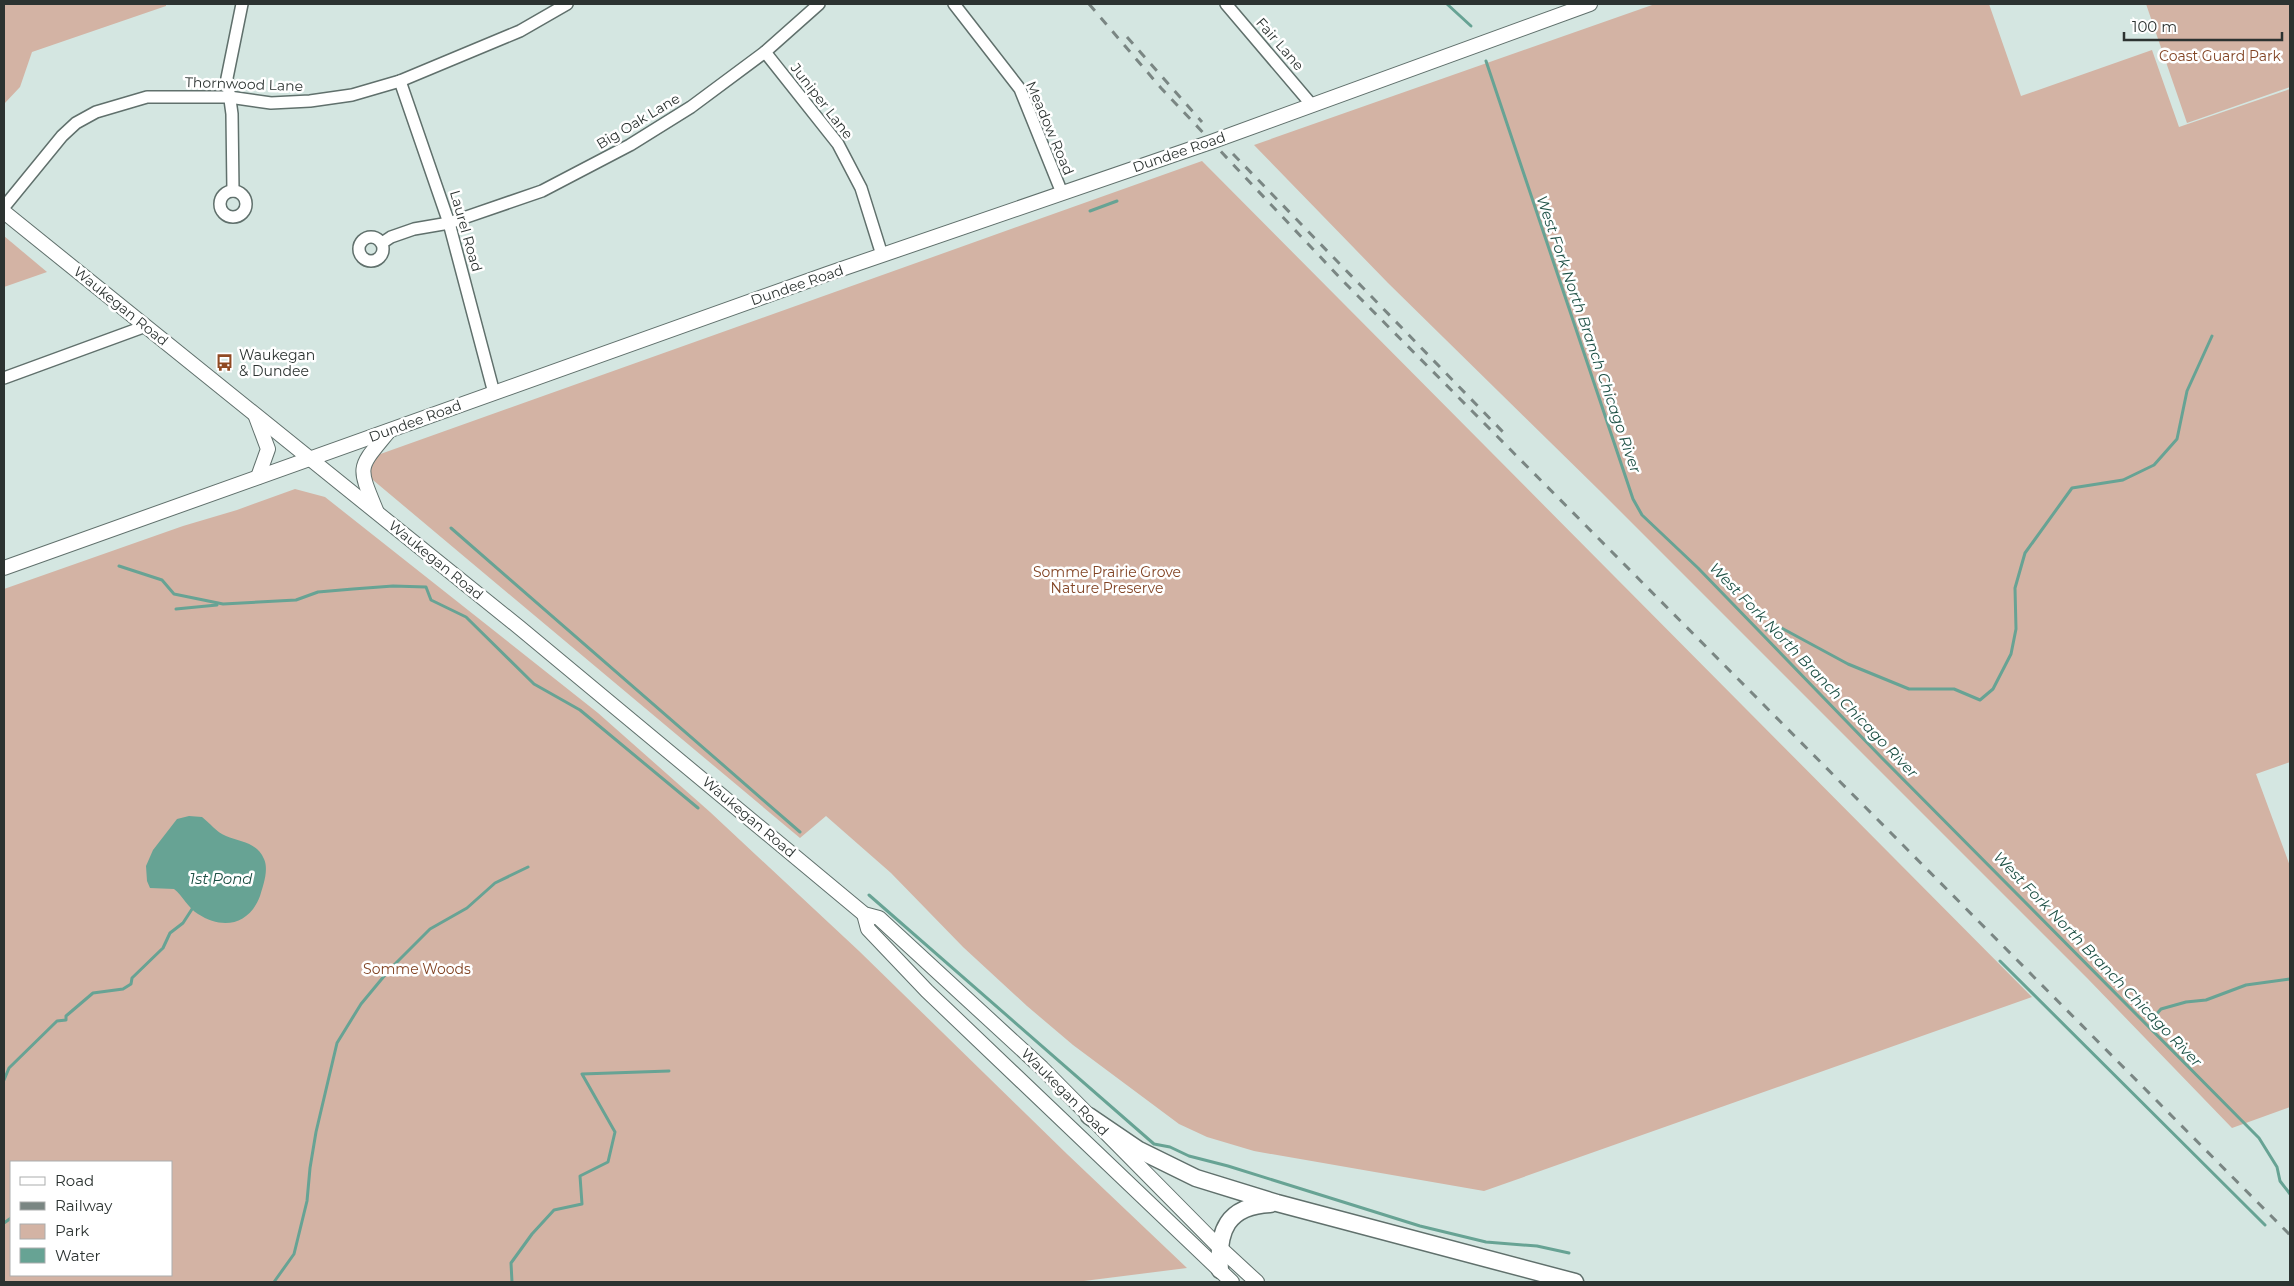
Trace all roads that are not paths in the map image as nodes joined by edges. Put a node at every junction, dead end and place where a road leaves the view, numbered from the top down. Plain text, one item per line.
1 (242, 4) edge
2 (567, 4) edge
3 (819, 4) edge
4 (954, 4) edge
5 (1226, 4) edge
6 (1590, 4) edge
7 (765, 52) junction
8 (400, 81) junction
9 (229, 97) junction
10 (1311, 104) junction
11 (233, 191) dead end
12 (1062, 193) junction
13 (4, 207) edge
14 (4, 212) edge
15 (449, 222) junction
16 (382, 243) dead end
17 (882, 255) junction
18 (146, 326) junction
19 (4, 378) edge
20 (494, 393) junction
21 (255, 414) junction
22 (389, 430) junction
23 (310, 458) junction
24 (258, 477) junction
25 (378, 513) junction
26 (4, 568) edge
27 (864, 914) junction
28 (1089, 1116) junction
29 (1277, 1203) junction
30 (1219, 1247) junction
31 (1220, 1270) junction
32 (1232, 1282) edge
33 (1257, 1282) edge
34 (1575, 1282) edge

1 - 9 street
2 - 8 street, Thornwood Lane
3 - 7 street, Big Oak Lane
4 - 12 street, Meadow Road
5 - 10 street, Fair Lane
6 - 10 main road, Dundee Road
7 - 15 street, Big Oak Lane
7 - 17 street, Juniper Lane
8 - 9 street, Thornwood Lane
8 - 15 street, Laurel Road
9 - 11 street
9 - 13 street, Thornwood Lane
10 - 12 main road, Dundee Road
12 - 17 main road, Dundee Road
14 - 18 main road, Waukegan Road
15 - 16 street, Big Oak Lane
15 - 20 street, Laurel Road
17 - 20 main road, Dundee Road
18 - 19 street
18 - 21 main road, Waukegan Road
20 - 22 main road, Dundee Road
21 - 23 main road, Waukegan Road
21 - 24 main road
22 - 23 main road, Dundee Road
22 - 25 main road
23 - 24 main road, Dundee Road
23 - 25 main road, Waukegan Road
24 - 26 main road, Dundee Road
25 - 27 main road, Waukegan Road
27 - 28 main road, Waukegan Road
27 - 31 main road, Waukegan Road
28 - 29 highway
28 - 30 main road, Waukegan Road
29 - 30 highway
29 - 34 highway
30 - 31 highway
30 - 33 main road, Waukegan Road
31 - 32 main road, Waukegan Road

